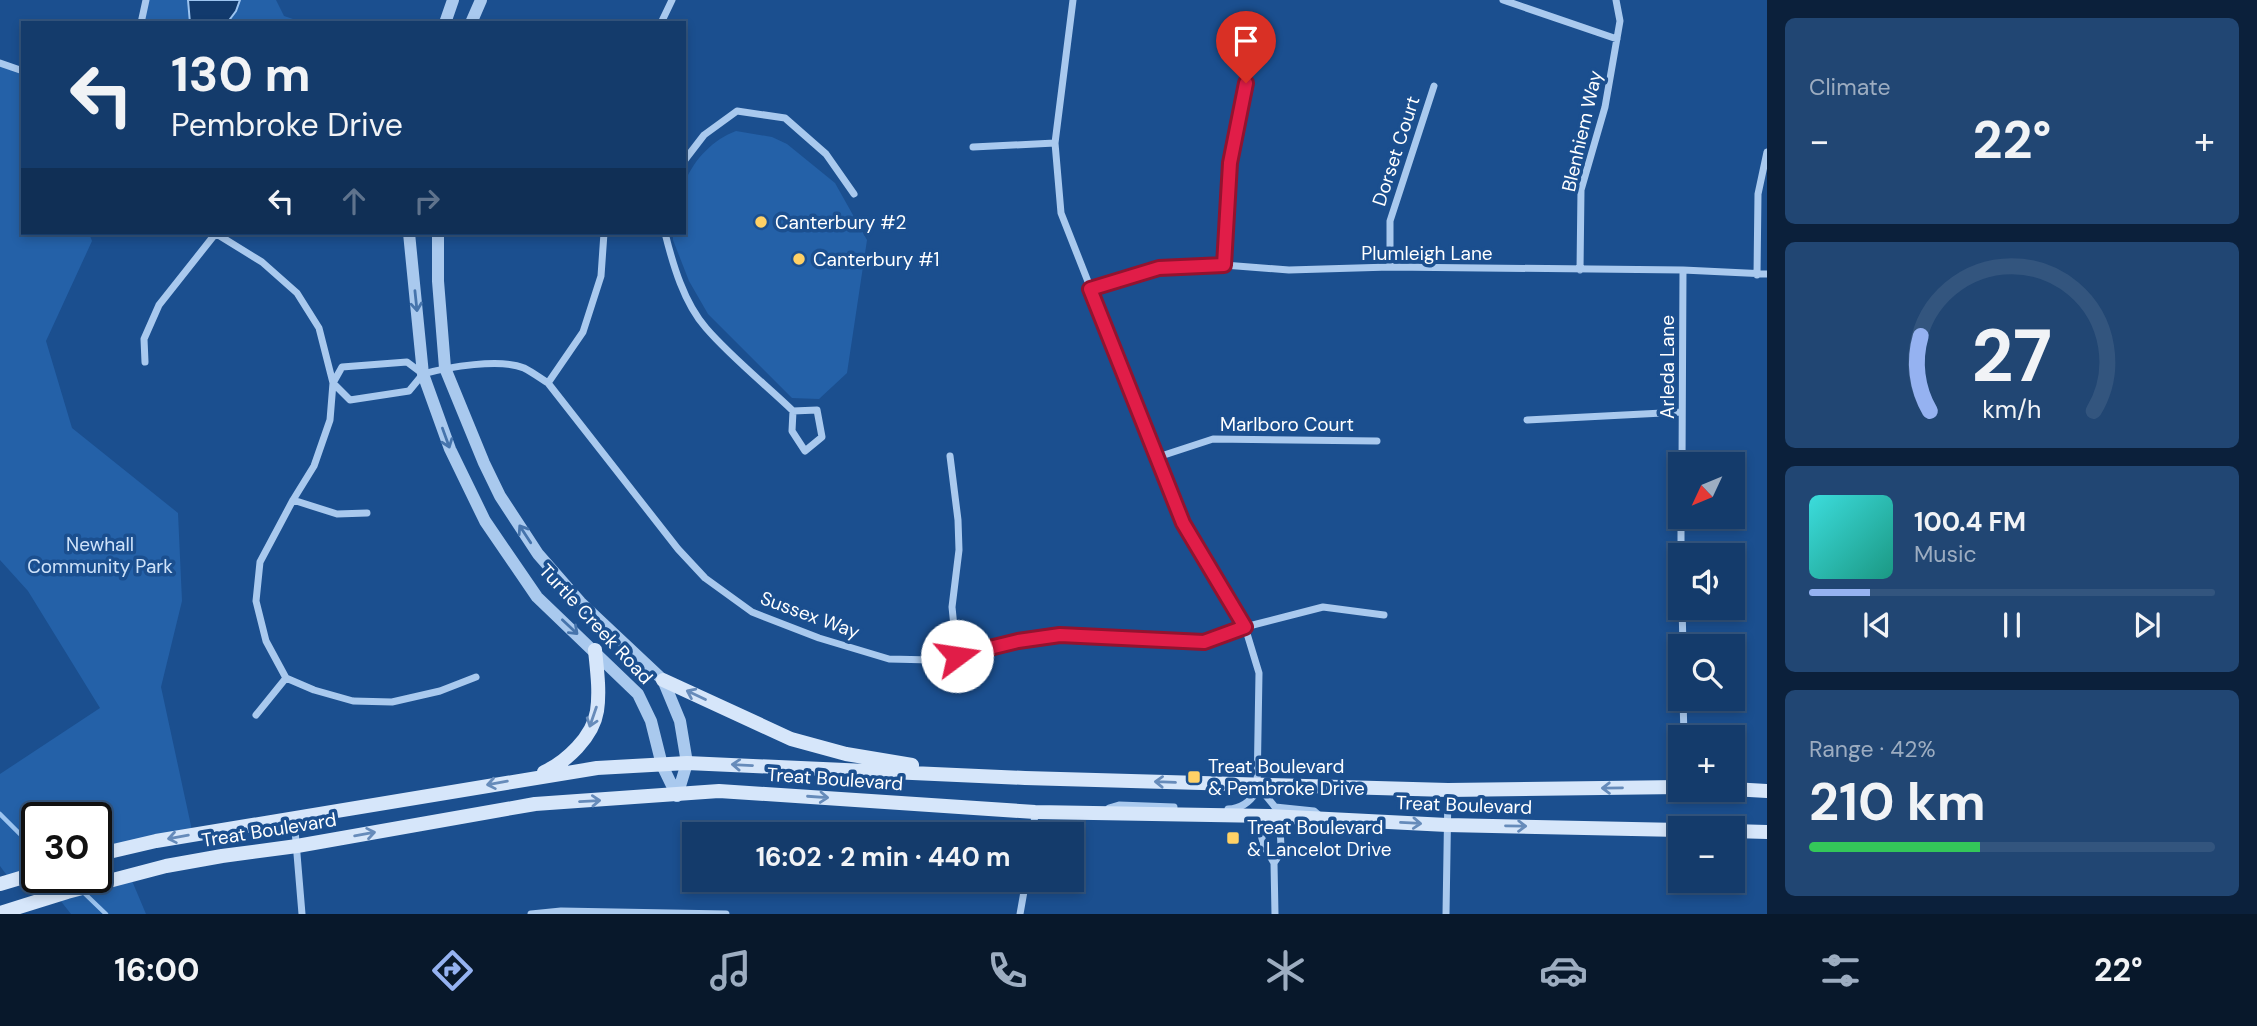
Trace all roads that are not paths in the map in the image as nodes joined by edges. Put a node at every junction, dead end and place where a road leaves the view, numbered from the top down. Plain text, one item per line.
1 (146, 0) edge
2 (453, 0) edge
3 (481, 0) edge
4 (672, 0) edge
5 (1073, 0) edge
6 (1503, 0) edge
7 (1616, 0) edge
8 (141, 21) edge
9 (446, 21) edge
10 (472, 21) edge
11 (662, 21) edge
12 (1256, 30) dead end
13 (1617, 39) junction
14 (0, 63) edge
15 (21, 70) edge
16 (1434, 86) dead end
17 (1055, 144) junction
18 (972, 147) dead end
19 (1767, 152) edge
20 (686, 159) edge
21 (854, 194) dead end
22 (214, 235) edge
23 (219, 235) edge
24 (409, 235) edge
25 (438, 235) edge
26 (604, 235) edge
27 (666, 235) edge
28 (1224, 265) junction
29 (1390, 267) junction
30 (1580, 270) junction
31 (1683, 270) junction
32 (1767, 274) edge
33 (1757, 275) junction
34 (1090, 289) junction
35 (145, 362) dead end
36 (445, 368) junction
37 (423, 374) junction
38 (333, 383) junction
39 (548, 383) junction
40 (793, 411) junction
41 (1682, 412) junction
42 (1527, 419) dead end
43 (1377, 441) dead end
44 (1682, 452) edge
45 (950, 456) dead end
46 (1158, 457) junction
47 (293, 500) junction
48 (367, 513) dead end
49 (1384, 615) dead end
50 (1245, 627) junction
51 (595, 650) junction
52 (957, 656) junction
53 (476, 677) dead end
54 (286, 678) junction
55 (663, 680) junction
56 (256, 715) dead end
57 (687, 763) junction
58 (662, 765) junction
59 (972, 776) junction
60 (533, 777) junction
61 (1258, 785) junction
62 (1668, 787) edge
63 (1745, 789) edge
64 (1448, 790) junction
65 (1767, 790) edge
66 (677, 796) junction
67 (1035, 812) junction
68 (1104, 813) junction
69 (1256, 816) junction
70 (1277, 817) junction
71 (294, 818) junction
72 (1323, 819) junction
73 (1034, 822) edge
74 (1447, 825) junction
75 (1668, 830) edge
76 (1745, 831) edge
77 (1767, 832) edge
78 (298, 846) junction
79 (112, 851) edge
80 (1274, 863) junction
81 (21, 878) edge
82 (0, 884) edge
83 (1024, 892) edge
84 (0, 913) edge
85 (682, 913) edge
86 (302, 914) edge
87 (531, 914) edge
88 (726, 914) edge
89 (1020, 914) edge
90 (1275, 914) edge
91 (1446, 914) edge

1 - 8 street
2 - 9 street
3 - 10 street
4 - 11 street
5 - 17 street
6 - 13 street
7 - 13 street, Blenhiem Way
12 - 28 street
13 - 30 street, Blenhiem Way
14 - 15 street
16 - 29 street, Dorset Court
17 - 18 street
17 - 34 street
19 - 33 street
20 - 21 street
22 - 35 street
23 - 38 street
24 -> 37 street, Turtle Creek Road
25 - 36 street, Turtle Creek Road
26 - 39 street
27 - 40 street
28 - 29 street, Plumleigh Lane
28 - 34 street, Plumleigh Lane
29 - 30 street, Plumleigh Lane
30 - 31 street, Plumleigh Lane
31 - 33 street, Plumleigh Lane
31 - 41 street, Arleda Lane
32 - 33 street, Plumleigh Lane
34 - 46 street
36 - 37 street, Sussex Way
36 - 39 street, Sussex Way
55 -> 36 street, Turtle Creek Road
37 - 38 street
37 - 38 street
37 -> 51 street, Turtle Creek Road
38 - 47 street
39 - 52 street, Sussex Way
40 - 40 street
41 - 42 street
41 - 44 street, Arleda Lane
43 - 46 street, Marlboro Court
45 - 52 street
46 - 50 street
47 - 48 street
47 - 54 street
49 - 50 street, Sussex Way
50 - 52 street, Sussex Way
50 - 61 street
51 - 58 street, Turtle Creek Road
51 -> 60 main road
53 - 54 street
54 - 56 street
55 - 57 street, Turtle Creek Road
59 -> 55 main road
57 - 58 main road, Treat Boulevard
59 -> 57 main road, Treat Boulevard
57 - 66 street, Turtle Creek Road
58 - 60 main road, Treat Boulevard
58 - 66 street, Turtle Creek Road
61 -> 59 main road, Treat Boulevard
60 -> 71 main road, Treat Boulevard
61 - 64 main road, Treat Boulevard
61 - 68 street
61 - 72 street
62 -> 64 main road, Treat Boulevard
63 - 65 main road
64 - 74 street
66 -> 67 main road, Treat Boulevard
78 -> 66 main road, Treat Boulevard
67 - 68 main road, Treat Boulevard
67 - 73 street
68 - 69 main road, Treat Boulevard
69 - 70 main road, Treat Boulevard
69 - 80 street
70 - 72 main road, Treat Boulevard
70 - 80 street
71 - 78 street
71 -> 79 main road, Treat Boulevard
72 -> 74 main road, Treat Boulevard
74 -> 75 main road, Treat Boulevard
74 - 91 street
76 - 77 main road
78 - 84 main road, Treat Boulevard
78 - 86 street
80 - 90 street
81 - 82 main road
83 - 89 street
85 - 87 street
85 - 88 street

